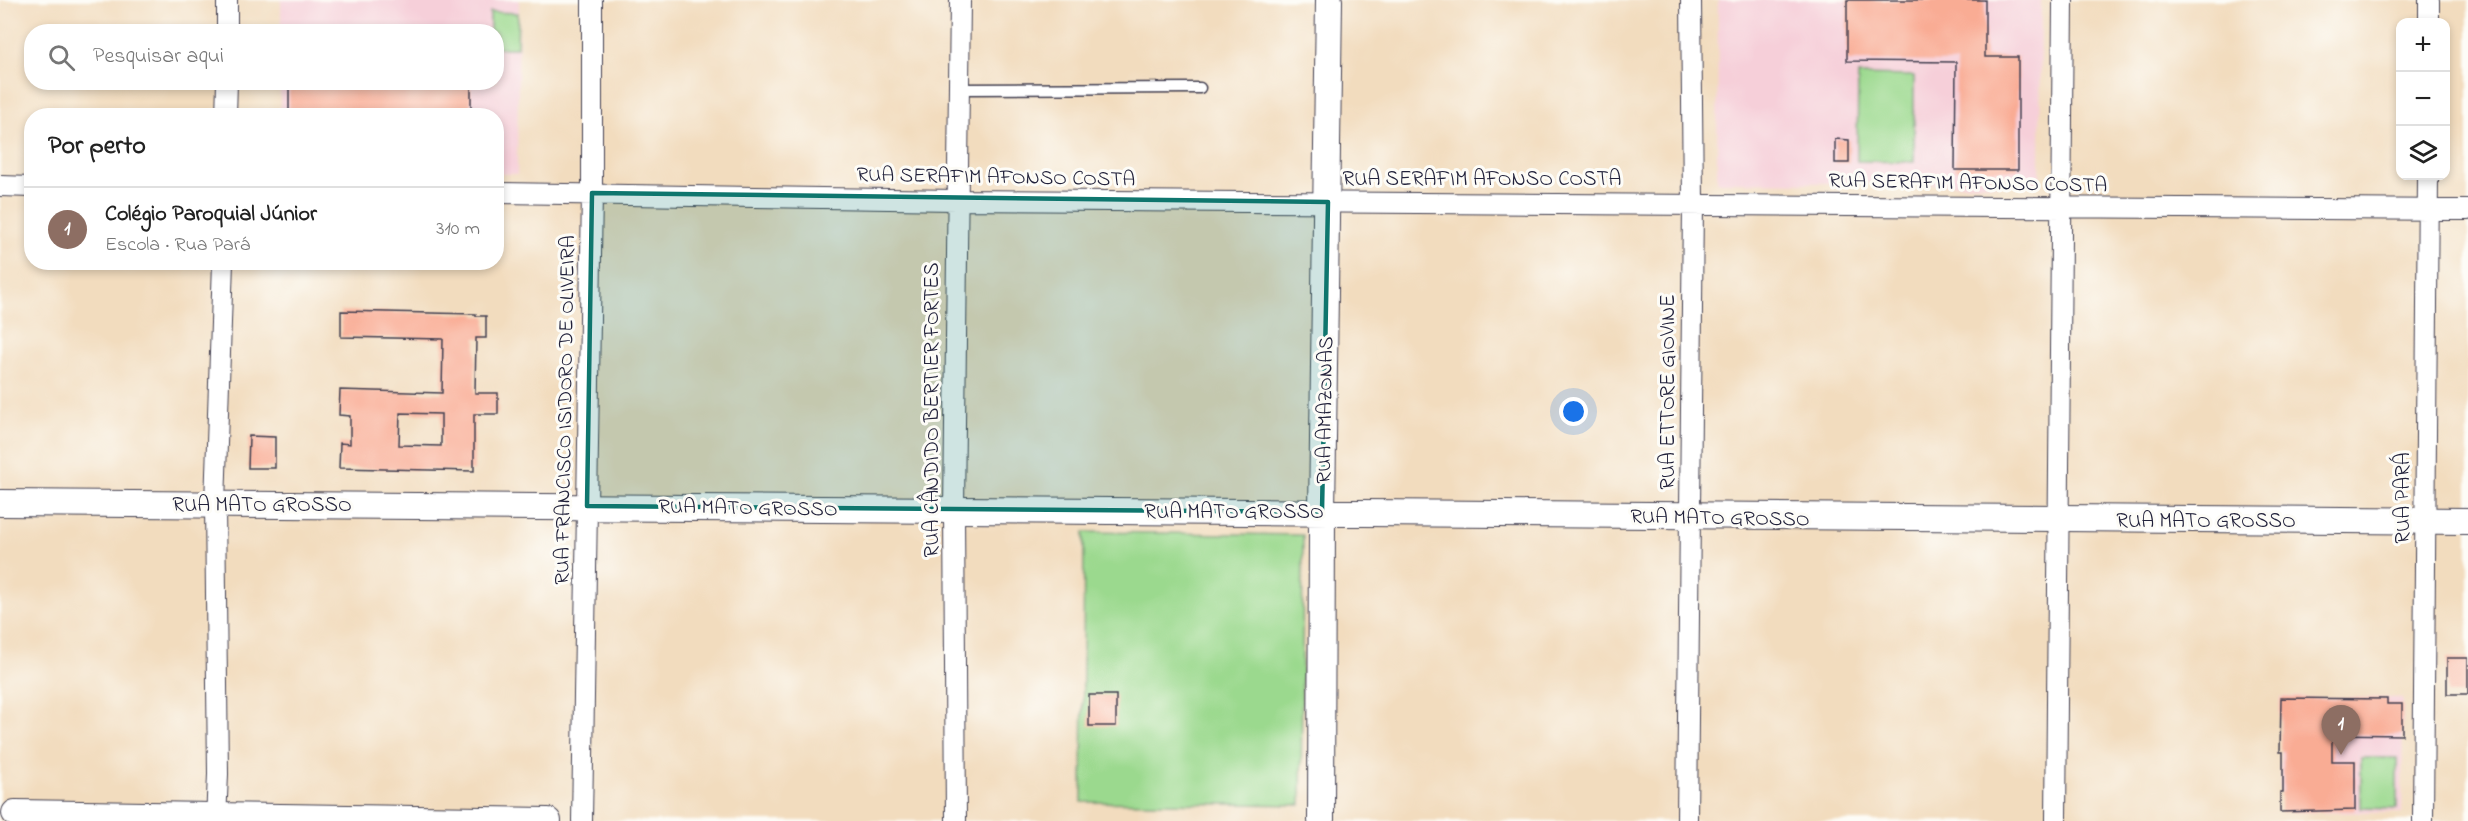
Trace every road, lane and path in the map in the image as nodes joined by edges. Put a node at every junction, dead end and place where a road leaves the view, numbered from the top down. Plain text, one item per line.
1 (227, 0) edge
2 (592, 0) edge
3 (960, 0) edge
4 (1329, 0) edge
5 (1691, 0) edge
6 (2063, 0) edge
7 (2429, 0) edge
8 (2429, 18) edge
9 (227, 24) edge
10 (1200, 88) dead end
11 (959, 89) junction
12 (227, 90) edge
13 (226, 108) edge
14 (2428, 180) edge
15 (0, 186) edge
16 (24, 187) edge
17 (504, 193) edge
18 (592, 193) junction
19 (956, 200) junction
20 (1328, 202) junction
21 (1693, 203) junction
22 (2062, 207) junction
23 (2428, 209) junction
24 (2468, 210) edge
25 (223, 270) edge
26 (0, 502) edge
27 (215, 504) junction
28 (586, 506) junction
29 (954, 509) junction
30 (1322, 512) junction
31 (1690, 517) junction
32 (2058, 520) junction
33 (2426, 520) junction
34 (2468, 521) edge
35 (11, 813) edge
36 (216, 818) edge
37 (548, 821) edge
38 (582, 821) edge
39 (956, 821) edge
40 (1321, 821) edge
41 (1687, 821) edge
42 (2055, 821) edge
43 (2423, 821) edge

1 - 9 street
2 - 18 street, RUA FRANCISCO ISIDORO DE OLIVEIRA
3 - 11 street, RUA CÂNDIDO BERTIER FORTES
4 - 20 street, RUA AMAZONAS
5 - 21 street, RUA ETTORE GIOVINE
6 - 22 street
7 - 8 street
10 - 11 lane
11 - 19 street, RUA CÂNDIDO BERTIER FORTES
12 - 13 street
14 - 23 street, RUA PARÁ
15 - 16 street
17 - 18 street, RUA SERAFIM AFONSO COSTA
18 - 19 street, RUA SERAFIM AFONSO COSTA
18 - 28 street, RUA FRANCISCO ISIDORO DE OLIVEIRA
19 - 20 street, RUA SERAFIM AFONSO COSTA
19 - 29 street, RUA CÂNDIDO BERTIER FORTES
20 - 21 street, RUA SERAFIM AFONSO COSTA
20 - 30 street, RUA AMAZONAS
21 - 22 street, RUA SERAFIM AFONSO COSTA
21 - 31 street, RUA ETTORE GIOVINE
22 - 23 street, RUA SERAFIM AFONSO COSTA
22 - 32 street
23 - 24 street, RUA SERAFIM AFONSO COSTA
23 - 33 street, RUA PARÁ
25 - 27 street
26 - 27 street, RUA MATO GROSSO
27 - 28 street, RUA MATO GROSSO
27 - 36 street
28 - 29 street, RUA MATO GROSSO
28 - 38 street, RUA FRANCISCO ISIDORO DE OLIVEIRA
29 - 30 street, RUA MATO GROSSO
29 - 39 street, RUA CÂNDIDO BERTIER FORTES
30 - 31 street, RUA MATO GROSSO
30 - 40 street, RUA AMAZONAS
31 - 32 street, RUA MATO GROSSO
31 - 41 street, RUA ETTORE GIOVINE
32 - 33 street, RUA MATO GROSSO
32 - 42 street
33 - 34 street, RUA MATO GROSSO
33 - 43 street, RUA PARÁ
35 - 36 street
36 - 37 street

